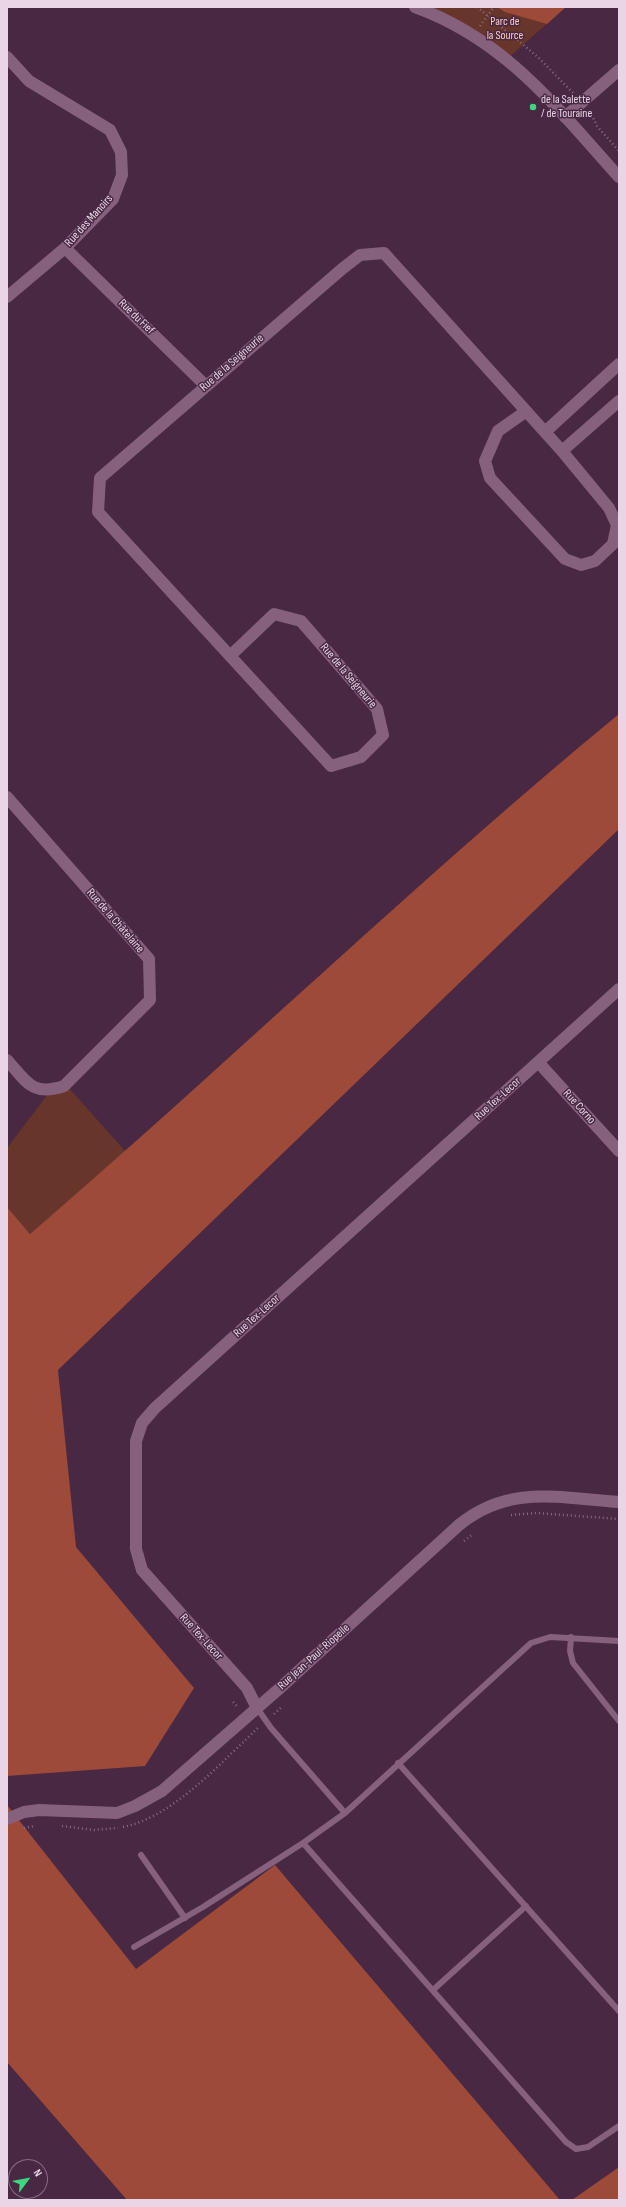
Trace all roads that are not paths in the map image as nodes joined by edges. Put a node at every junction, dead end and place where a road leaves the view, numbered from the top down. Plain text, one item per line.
1 (415, 7) edge
2 (7, 57) edge
3 (619, 70) edge
4 (565, 117) junction
5 (619, 177) edge
6 (65, 248) junction
7 (7, 297) edge
8 (619, 364) edge
9 (206, 386) junction
10 (619, 401) edge
11 (525, 412) junction
12 (545, 432) junction
13 (562, 451) junction
14 (230, 656) junction
15 (7, 798) edge
16 (619, 989) edge
17 (7, 1060) edge
18 (539, 1063) junction
19 (619, 1152) edge
20 (619, 1502) edge
21 (571, 1637) junction
22 (619, 1641) edge
23 (257, 1708) junction
24 (619, 1721) edge
25 (398, 1763) junction
26 (345, 1813) junction
27 (7, 1819) edge
28 (303, 1843) junction
29 (141, 1855) dead end
30 (526, 1906) junction
31 (185, 1918) junction
32 (134, 1947) dead end
33 (433, 1990) junction
34 (616, 2003) edge
35 (619, 2011) edge
36 (619, 2126) edge

1 - 4 street
2 - 6 street, Rue des Manoirs
3 - 4 street
4 - 5 street
6 - 7 street, Rue des Manoirs
6 - 9 street, Rue du Fief
8 - 12 street
9 - 11 street, Rue de la Seigneurie
9 - 14 street, Rue de la Seigneurie
10 - 13 street
11 - 12 street, Rue de la Seigneurie
11 - 13 street, Rue de la Seigneurie
12 - 13 street, Rue de la Seigneurie
14 - 14 street, Rue de la Seigneurie
15 - 17 street, Rue de la Châtelaine
16 - 18 street, Rue Tex-Lecor
18 - 19 street, Rue Corno
18 - 23 street, Rue Tex-Lecor
20 - 23 street, Rue Jean-Paul-Riopelle
21 - 22 lane
21 - 24 lane
21 - 25 lane
23 - 26 lane
23 - 27 street, Rue Jean-Paul-Riopelle
25 - 26 lane
25 - 30 lane
26 - 28 lane
28 - 31 lane
28 - 33 lane
29 - 31 lane
30 - 33 lane
30 - 34 lane
31 - 32 lane
33 - 36 lane
34 - 35 lane

